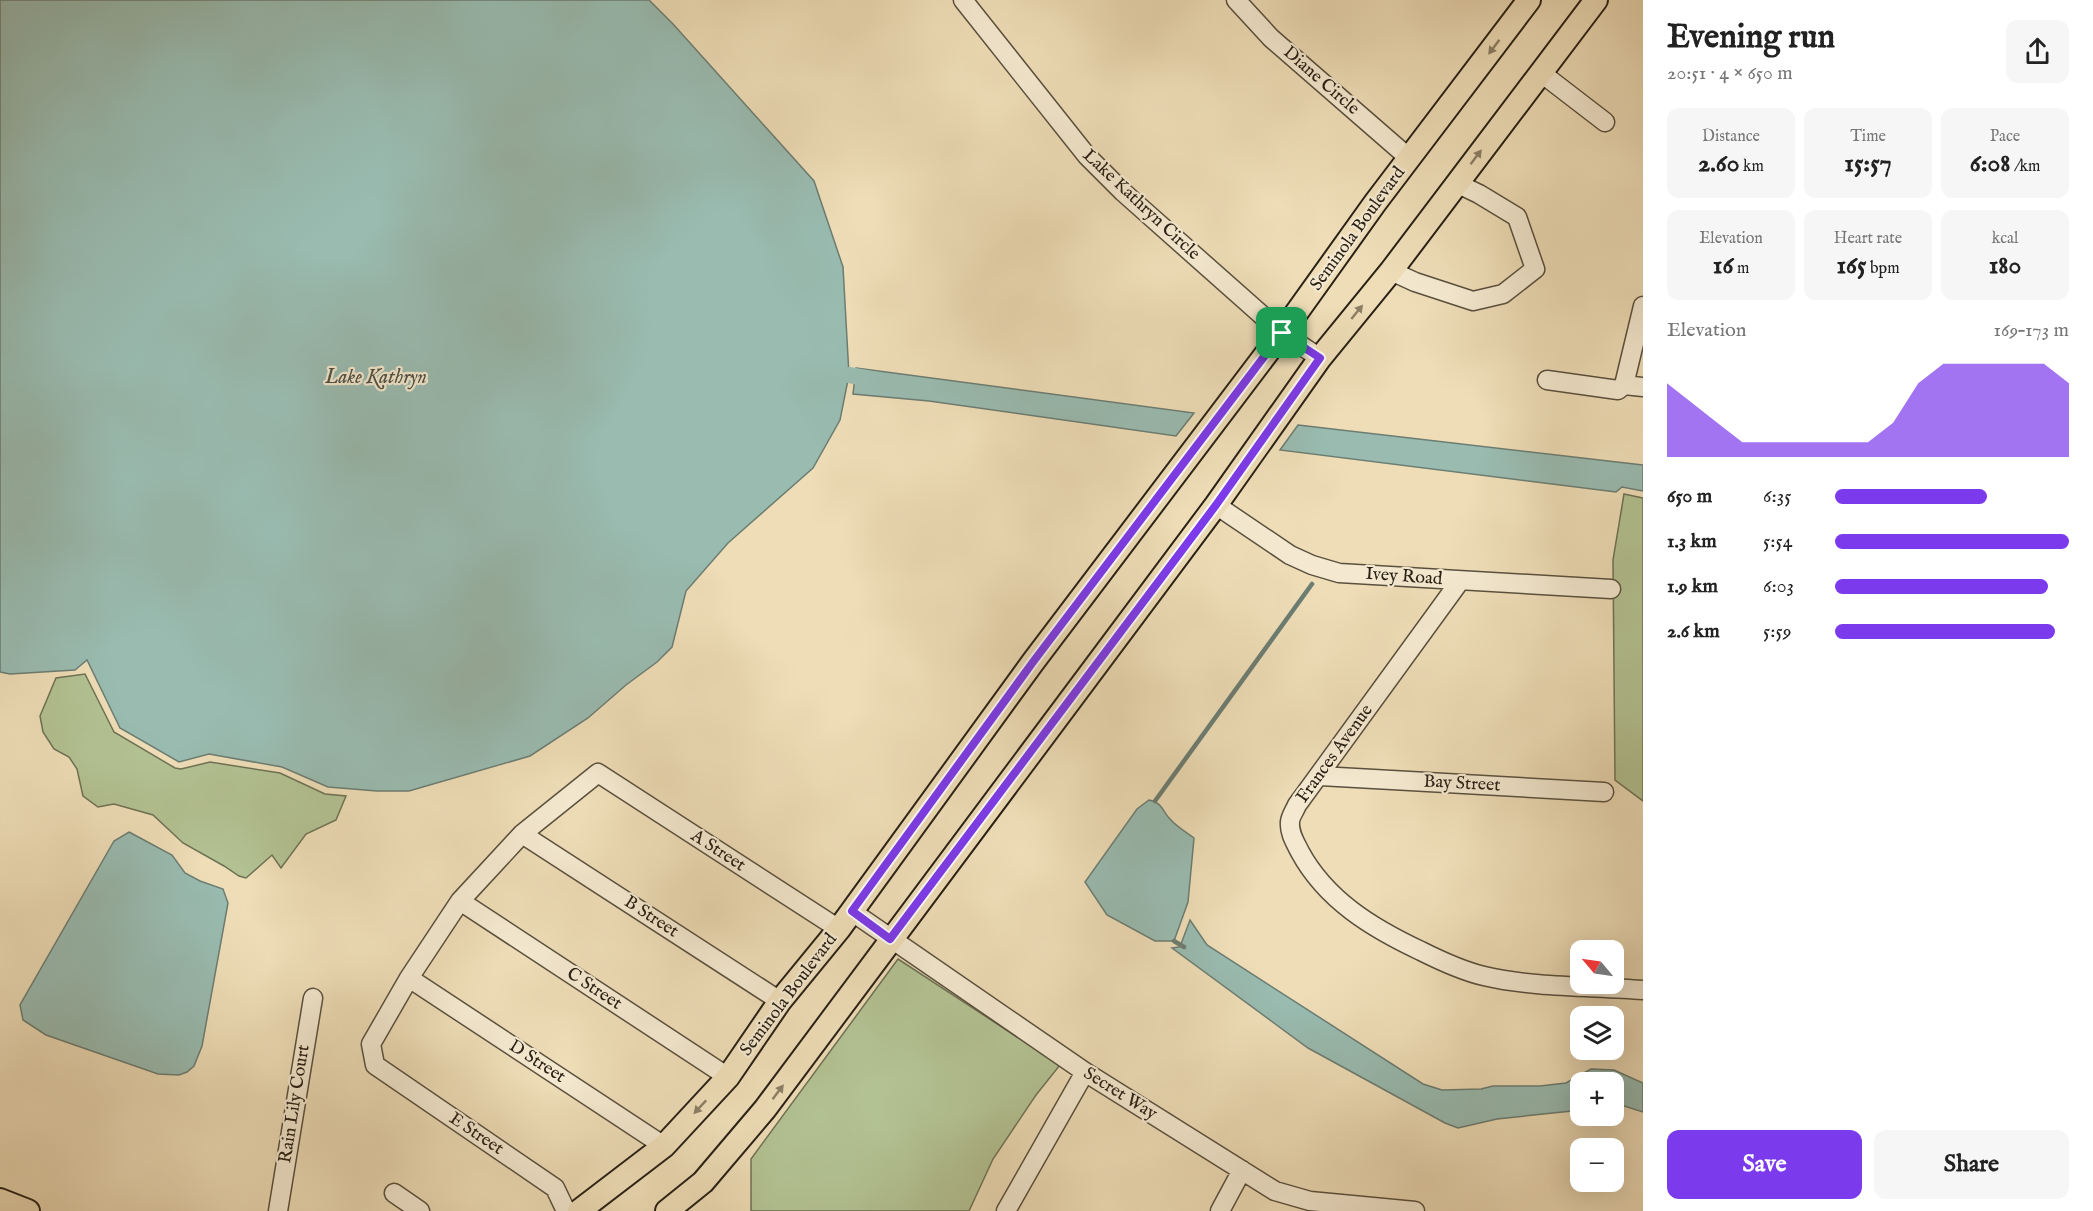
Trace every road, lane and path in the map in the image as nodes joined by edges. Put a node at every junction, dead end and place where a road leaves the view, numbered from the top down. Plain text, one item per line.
1 (963, 0) edge
2 (1236, 0) edge
3 (1529, 0) edge
4 (1596, 0) edge
5 (1540, 72) junction
6 (1605, 122) dead end
7 (1409, 159) junction
8 (1456, 183) junction
9 (1390, 271) junction
10 (1643, 306) edge
11 (1282, 333) junction
12 (1640, 334) edge
13 (1320, 358) junction
14 (1547, 380) dead end
15 (1624, 386) junction
16 (1643, 387) edge
17 (1216, 505) junction
18 (1460, 581) junction
19 (1611, 589) dead end
20 (1320, 776) junction
21 (1604, 792) dead end
22 (522, 834) junction
23 (460, 901) junction
24 (845, 920) junction
25 (890, 939) junction
26 (410, 978) junction
27 (1643, 990) edge
28 (313, 998) dead end
29 (780, 1001) junction
30 (1085, 1072) junction
31 (728, 1077) junction
32 (664, 1146) junction
33 (1242, 1170) junction
34 (394, 1193) dead end
35 (0, 1200) edge
36 (28, 1211) edge
37 (278, 1211) edge
38 (420, 1211) edge
39 (566, 1211) edge
40 (579, 1211) edge
41 (667, 1211) edge
42 (1006, 1211) edge
43 (1220, 1211) edge
44 (1415, 1211) edge

1 - 11 street, Lake Kathryn Circle
2 - 7 street, Diane Circle
3 -> 7 main road, Seminola Boulevard
4 - 5 main road
5 - 6 street
8 -> 5 main road
7 - 11 main road, Seminola Boulevard
8 - 9 main road
8 - 9 street
13 -> 9 main road
10 - 12 street
11 - 13 street, Lake Kathryn Circle
11 - 24 main road, Seminola Boulevard
12 - 15 street
13 - 17 main road
14 - 15 street
15 - 16 street
17 - 18 street, Ivey Road
17 - 25 main road
18 - 19 street, Ivey Road
18 - 20 street, Frances Avenue
20 - 21 street, Bay Street
20 - 27 street, Frances Avenue
22 - 23 street
22 - 24 street, A Street
22 - 29 street, B Street
23 - 26 street
23 - 31 street, C Street
24 - 25 street, Secret Way
24 - 29 main road, Seminola Boulevard
25 - 30 street, Secret Way
41 -> 25 main road
26 - 32 street, D Street
26 - 39 street, E Street
28 - 37 street, Rain Lily Court
29 - 31 main road, Seminola Boulevard
30 - 33 street, Secret Way
30 - 42 street
31 -> 32 main road, Seminola Boulevard
32 - 40 main road, Seminola Boulevard
33 - 43 street
33 - 44 street, Secret Way
34 - 38 street
35 - 36 main road

